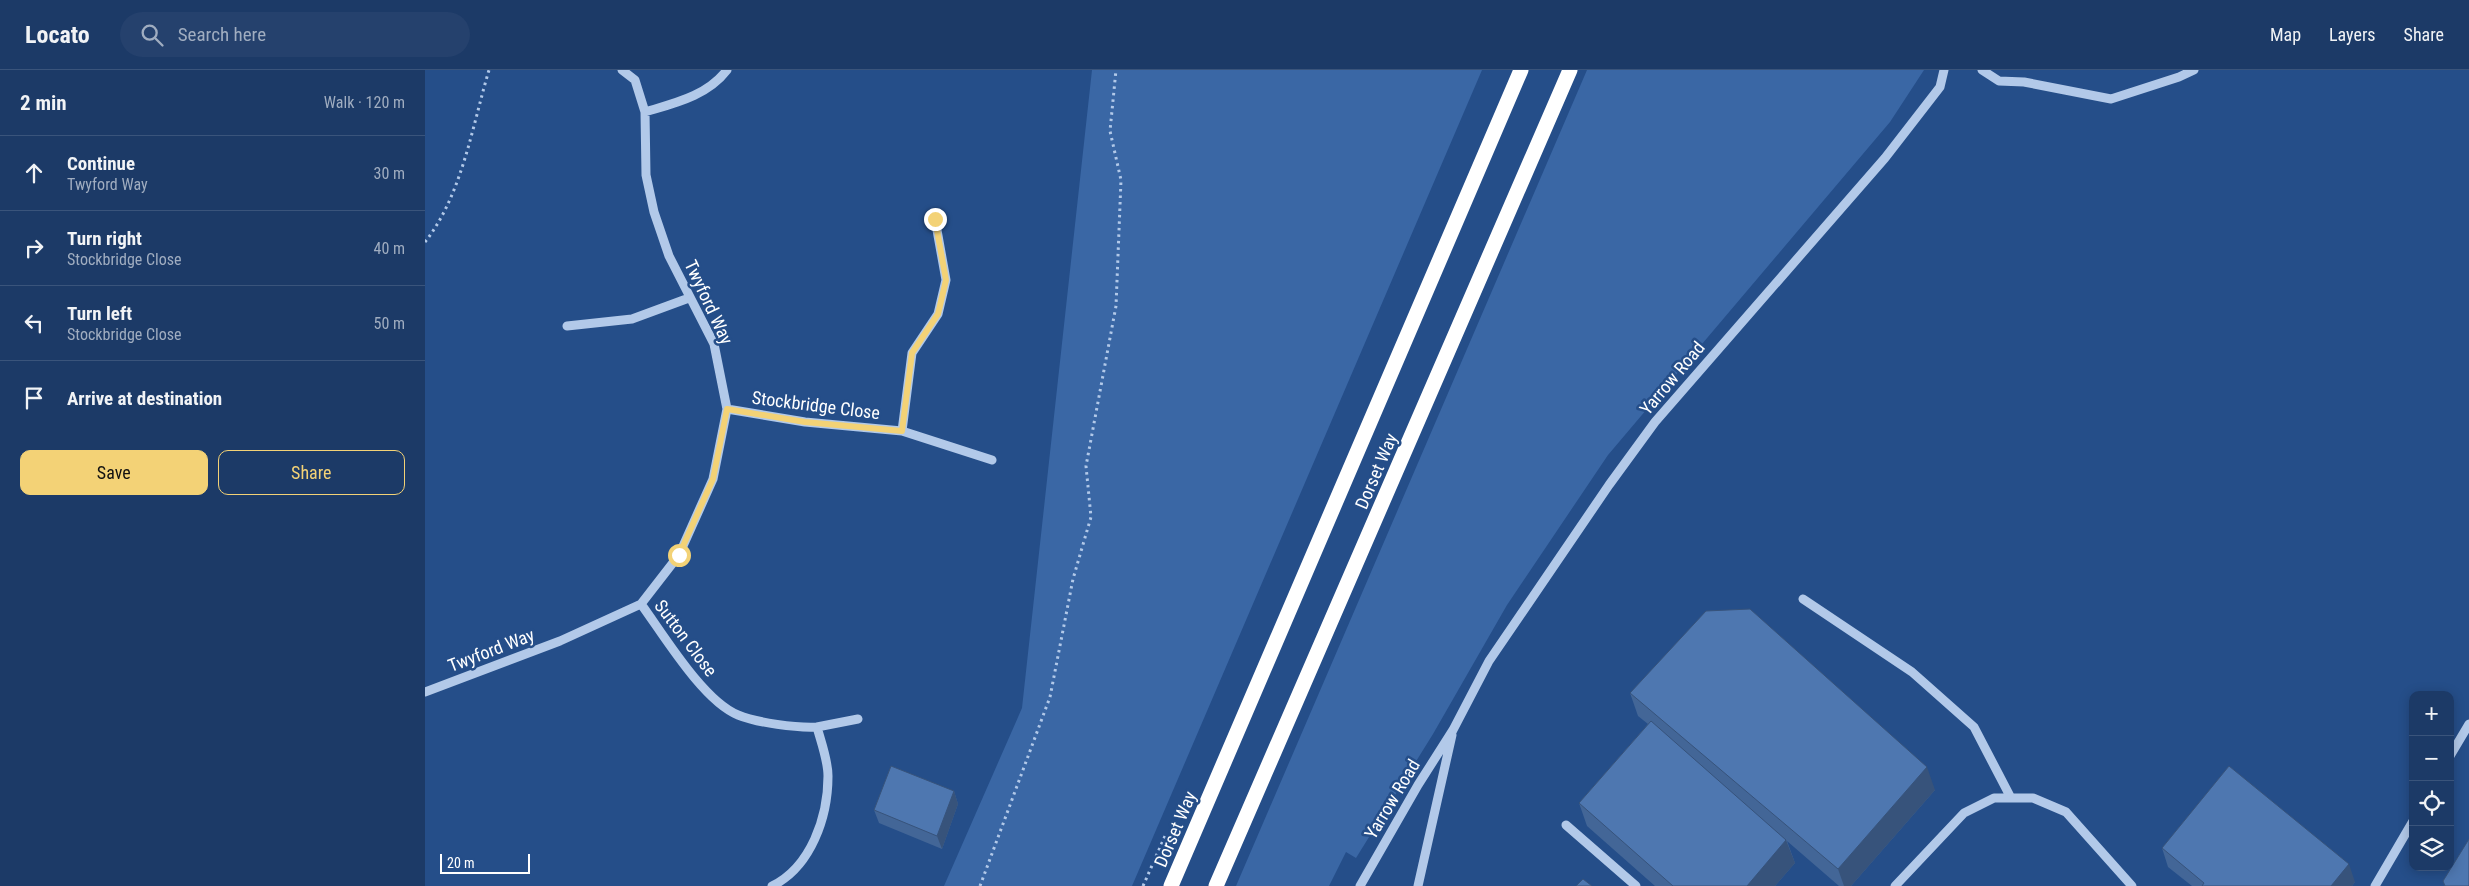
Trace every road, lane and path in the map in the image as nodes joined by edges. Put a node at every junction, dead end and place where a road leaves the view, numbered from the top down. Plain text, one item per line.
1 (489, 70) edge
2 (622, 70) edge
3 (727, 70) edge
4 (1117, 70) edge
5 (1521, 70) edge
6 (1570, 70) edge
7 (1944, 70) edge
8 (1982, 70) edge
9 (2194, 70) edge
10 (645, 112) junction
11 (935, 219) dead end
12 (425, 242) edge
13 (689, 298) junction
14 (567, 326) dead end
15 (727, 409) junction
16 (902, 431) junction
17 (992, 460) dead end
18 (1803, 599) dead end
19 (641, 604) junction
20 (425, 692) edge
21 (858, 719) dead end
22 (2469, 724) edge
23 (817, 727) junction
24 (1453, 730) junction
25 (2454, 749) edge
26 (2011, 798) junction
27 (1566, 825) dead end
28 (2410, 826) edge
29 (772, 886) edge
30 (980, 886) edge
31 (1171, 886) edge
32 (1216, 886) edge
33 (1360, 886) edge
34 (1418, 886) edge
35 (1636, 886) edge
36 (1895, 886) edge
37 (2132, 886) edge
38 (2375, 886) edge

1 - 12 path
2 - 10 street, Twyford Way
3 - 10 street
4 - 30 path
5 - 31 highway, Dorset Way
6 - 32 highway, Dorset Way
7 - 24 street, Yarrow Road
8 - 9 street
10 - 13 street, Twyford Way
11 - 16 street, Stockbridge Close
13 - 14 street
13 - 15 street, Twyford Way
15 - 16 street, Stockbridge Close
15 - 19 street, Twyford Way
16 - 17 street, Stockbridge Close
18 - 26 street
19 - 20 street, Twyford Way
19 - 23 street, Sutton Close
21 - 23 street, Sutton Close
22 - 25 street
23 - 29 street
24 - 33 street, Yarrow Road
24 - 34 street, Yarrow Road
26 - 36 street
26 - 37 street
27 - 35 street
28 - 38 street

